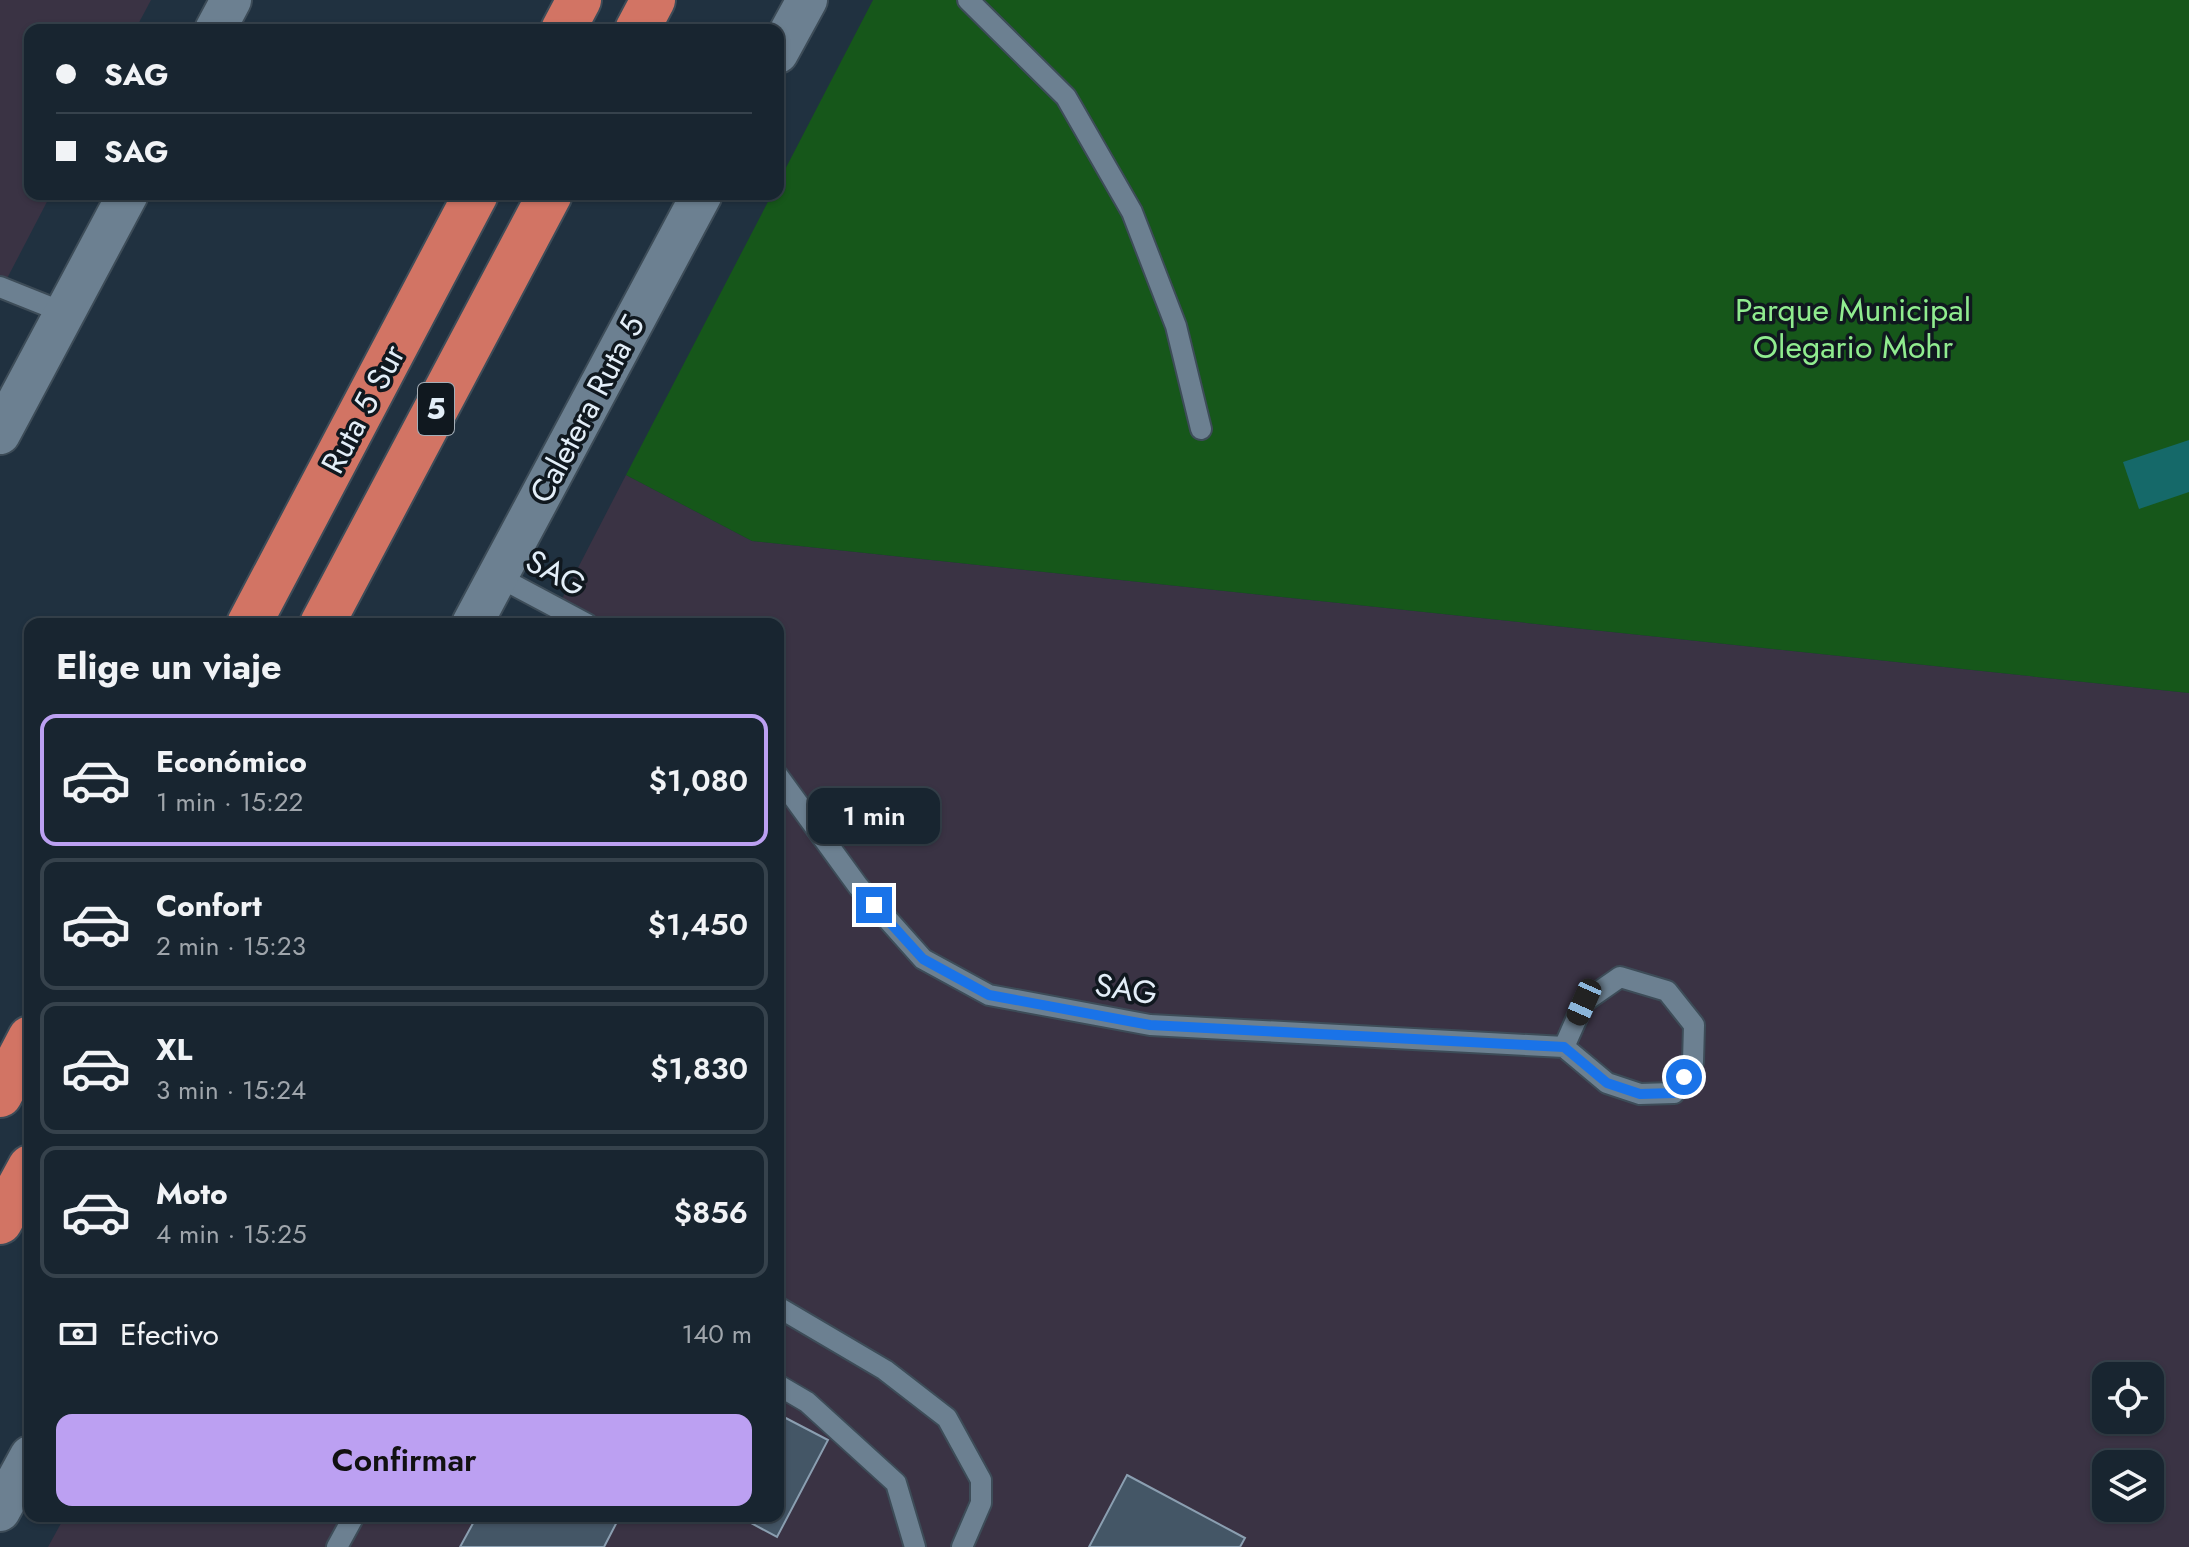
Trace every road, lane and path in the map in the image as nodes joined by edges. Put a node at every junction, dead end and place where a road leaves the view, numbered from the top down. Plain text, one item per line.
1 (231, 0) edge
2 (579, 0) edge
3 (653, 0) edge
4 (807, 0) edge
5 (968, 0) edge
6 (218, 24) edge
7 (566, 24) edge
8 (640, 24) edge
9 (784, 42) edge
10 (125, 200) edge
11 (473, 200) edge
12 (547, 200) edge
13 (699, 200) edge
14 (0, 287) edge
15 (65, 313) junction
16 (1201, 429) dead end
17 (0, 434) edge
18 (497, 576) junction
19 (252, 618) edge
20 (325, 618) edge
21 (475, 618) edge
22 (576, 618) edge
23 (784, 784) edge
24 (1564, 1047) junction
25 (24, 1049) edge
26 (0, 1095) edge
27 (24, 1178) edge
28 (0, 1222) edge
29 (784, 1311) edge
30 (784, 1389) edge
31 (24, 1467) edge
32 (0, 1511) edge
33 (351, 1522) edge
34 (337, 1547) edge
35 (915, 1547) edge
36 (962, 1547) edge

1 - 6 street
2 - 7 highway
3 - 8 highway
4 - 9 street
5 - 16 lane
10 - 15 street
11 - 19 highway, Ruta 5 Sur / 5
12 - 20 highway, Ruta 5 Sur / 5
13 - 18 street, Caletera Ruta 5
14 - 15 lane
15 - 17 street
18 - 21 street, Caletera Ruta 5
18 - 22 lane, SAG
23 - 24 lane, SAG
24 - 24 lane
25 - 26 highway
27 - 28 highway
29 - 36 lane
30 - 35 lane
31 - 32 street
33 - 34 lane

